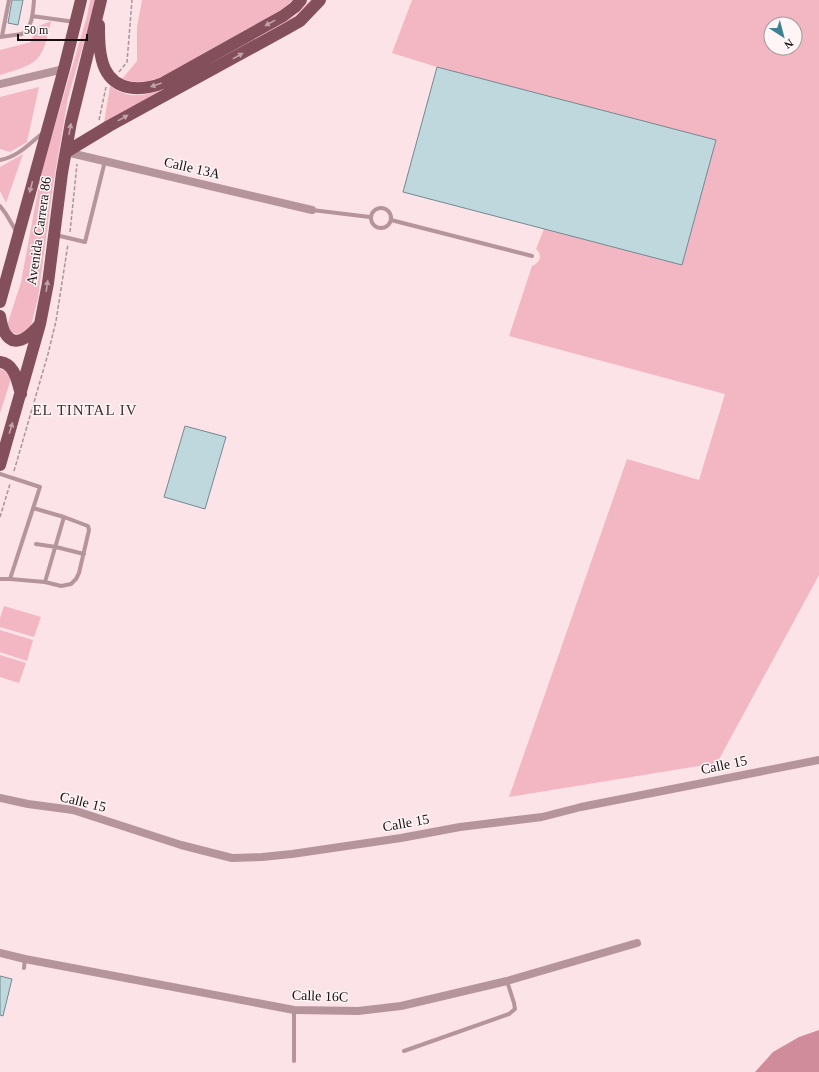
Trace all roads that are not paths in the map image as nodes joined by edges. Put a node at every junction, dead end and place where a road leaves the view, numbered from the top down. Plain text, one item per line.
1 (9, 0) edge
2 (34, 0) edge
3 (81, 0) edge
4 (301, 0) edge
5 (320, 0) edge
6 (100, 6) edge
7 (32, 16) junction
8 (76, 22) junction
9 (1, 36) edge
10 (64, 69) junction
11 (0, 84) edge
12 (47, 129) junction
13 (66, 152) junction
14 (0, 160) edge
15 (105, 161) junction
16 (0, 206) edge
17 (312, 210) joint
18 (370, 217) junction
19 (391, 220) junction
20 (54, 234) junction
21 (18, 235) junction
22 (532, 256) dead end
23 (0, 302) edge
24 (0, 316) edge
25 (40, 324) junction
26 (0, 362) edge
27 (21, 394) junction
28 (0, 465) edge
29 (0, 474) edge
30 (33, 508) junction
31 (64, 517) junction
32 (36, 544) dead end
33 (56, 547) junction
34 (84, 554) junction
35 (10, 579) junction
36 (0, 580) edge
37 (45, 582) junction
38 (819, 760) edge
39 (0, 798) edge
40 (637, 943) dead end
41 (0, 953) edge
42 (26, 959) junction
43 (24, 968) dead end
44 (507, 981) junction
45 (294, 1010) junction
46 (404, 1051) dead end
47 (294, 1061) dead end

1 - 9 lane
2 - 7 lane
3 - 8 main road, Avenida Carrera 86
4 -> 6 main road
13 -> 5 main road
13 -> 6 main road, Avenida Carrera 86
7 - 8 lane
7 - 9 lane
8 - 10 main road, Avenida Carrera 86
10 - 11 street
10 - 12 main road, Avenida Carrera 86
12 - 14 lane
12 -> 21 main road, Avenida Carrera 86
13 - 15 street, Calle 13A
13 - 20 main road, Avenida Carrera 86
15 - 17 street, Calle 13A
15 - 20 lane
16 - 21 lane
17 - 18 lane
18 - 19 lane
18 - 19 lane
19 - 22 lane
25 -> 20 main road, Avenida Carrera 86
21 - 23 main road, Avenida Carrera 86
24 - 25 main road
25 - 27 main road, Avenida Carrera 86
26 - 27 main road
28 -> 27 main road, Avenida Carrera 86
29 - 30 lane
30 - 31 lane
30 - 35 lane
31 - 33 lane
31 - 34 lane
32 - 33 lane
33 - 34 lane
33 - 37 lane
34 - 37 lane
35 - 36 lane
35 - 37 lane
38 - 39 street, Calle 15
40 - 44 street, Calle 16C
41 - 42 street, Calle 16C
42 - 43 lane
42 - 45 street, Calle 16C
44 - 45 street, Calle 16C
44 - 46 lane
45 - 47 lane

